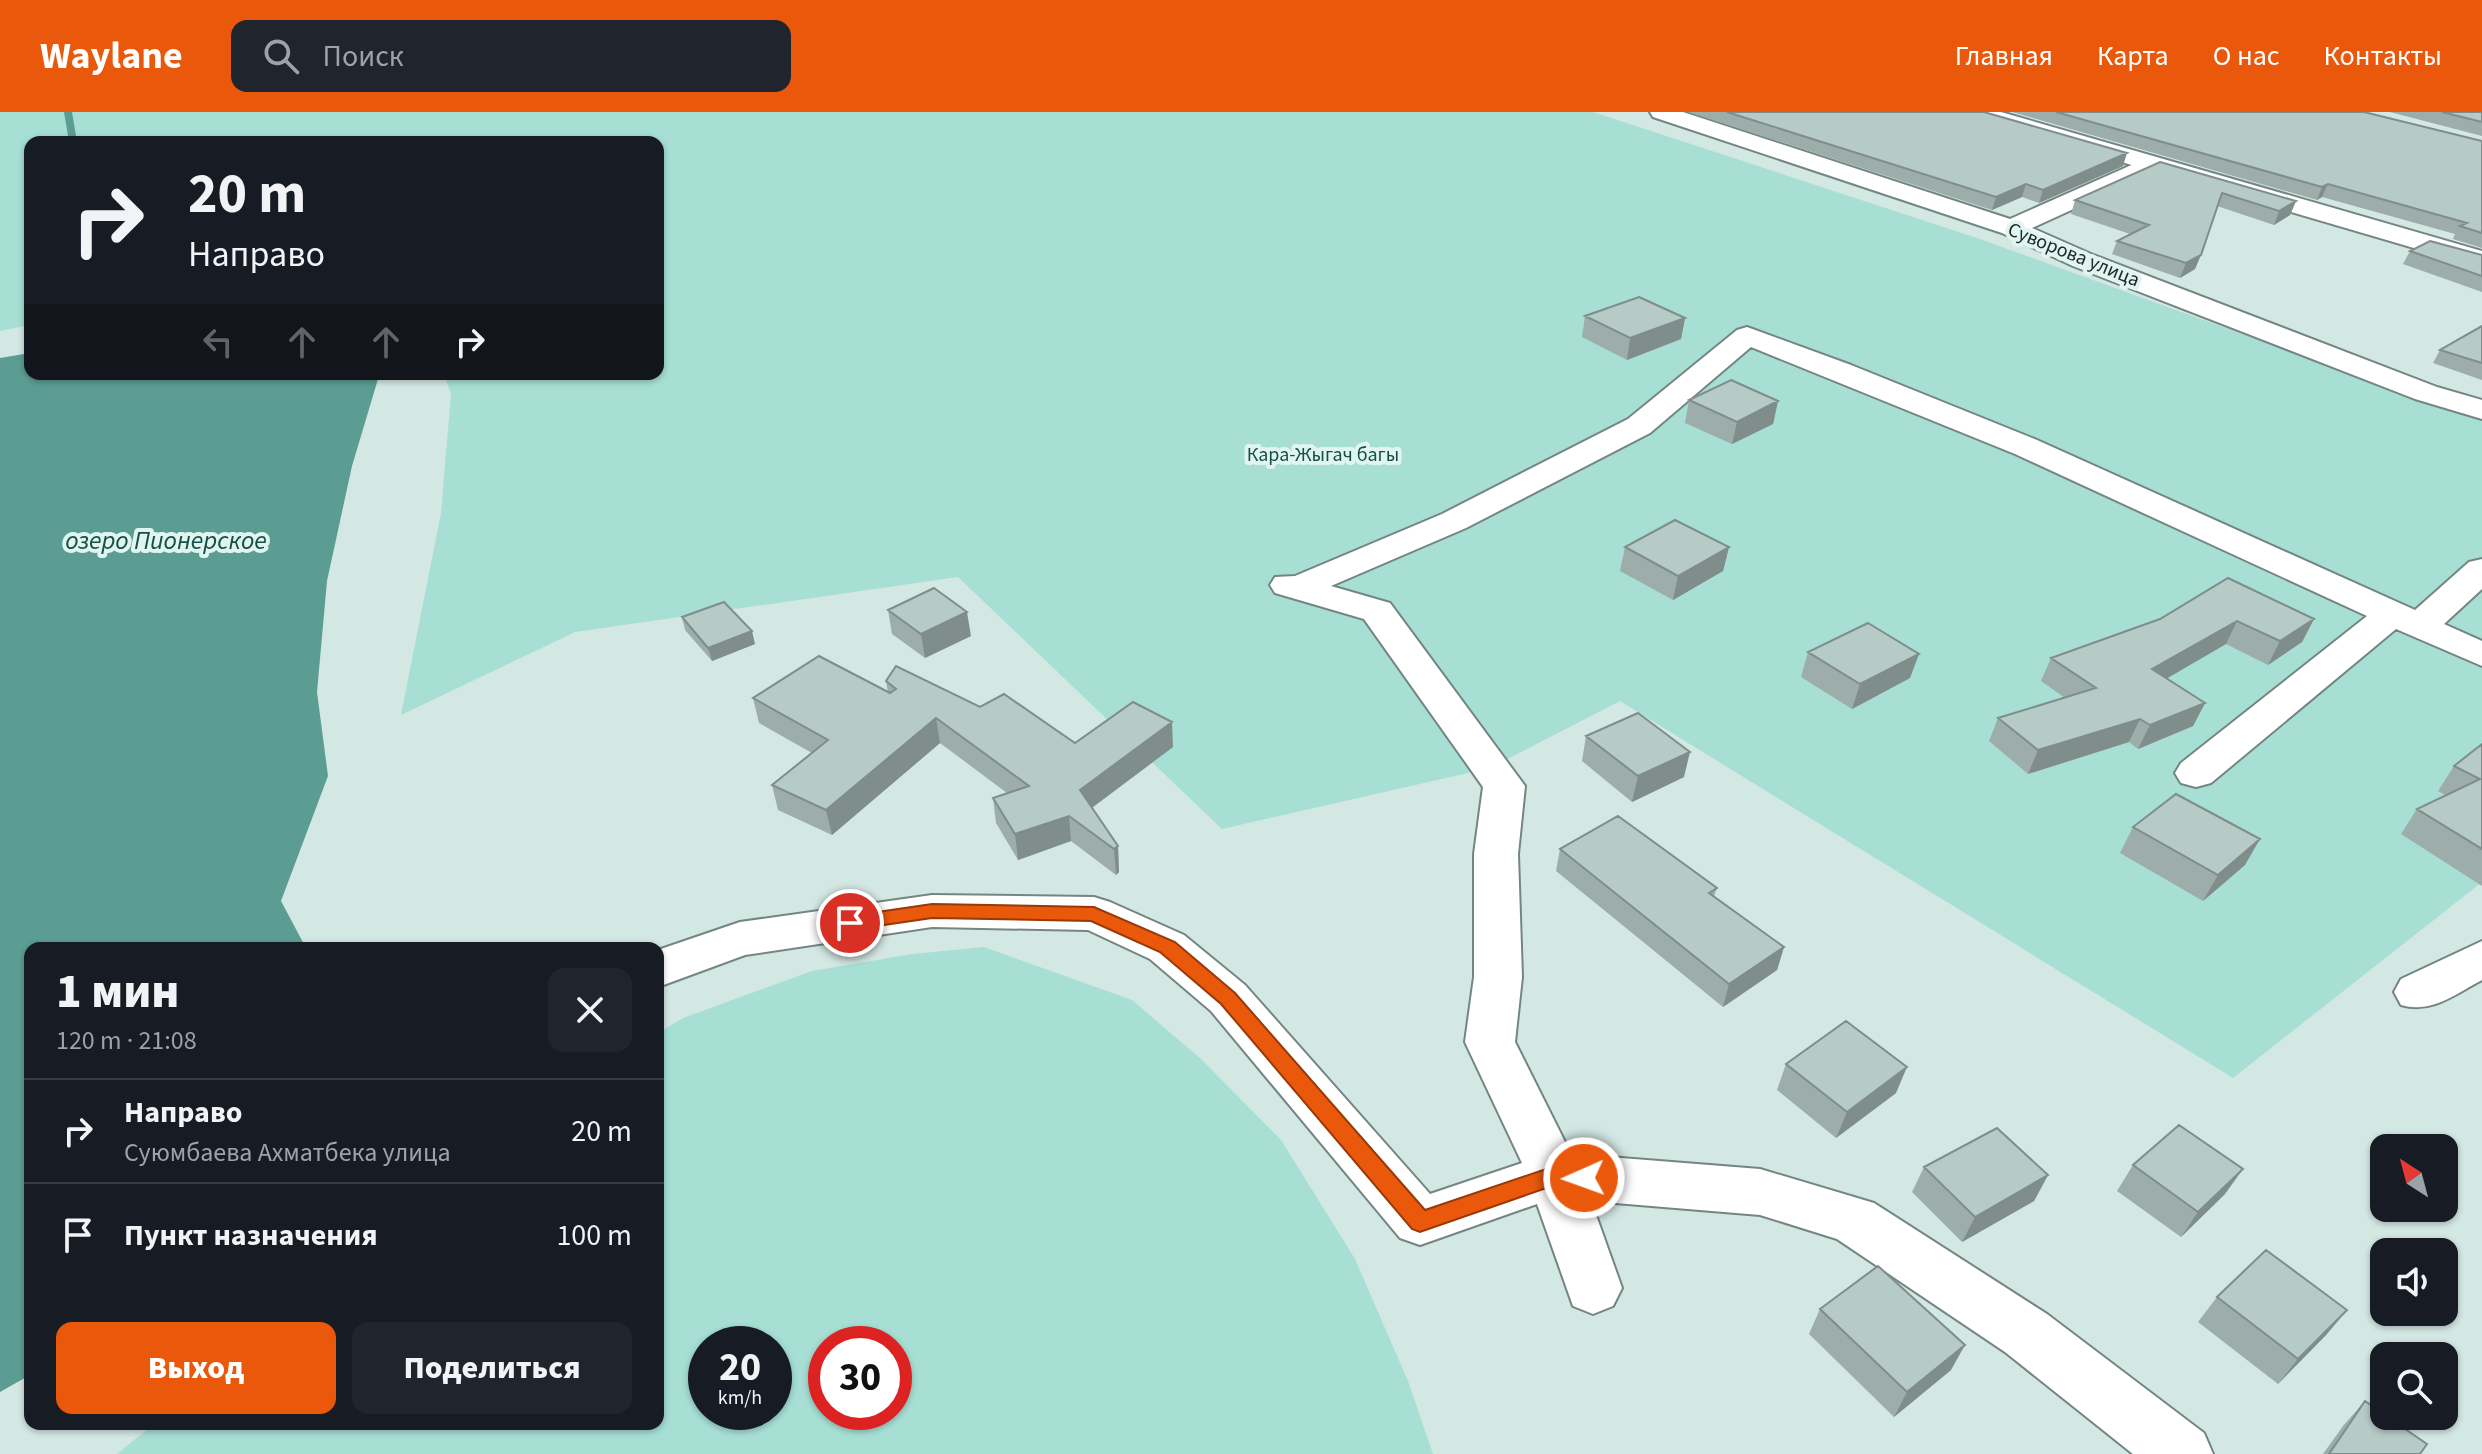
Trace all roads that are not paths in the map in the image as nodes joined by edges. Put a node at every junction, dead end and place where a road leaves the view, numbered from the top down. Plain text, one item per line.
1 (1661, 112) edge
2 (1976, 112) edge
3 (2153, 164) junction
4 (2011, 228) junction
5 (2482, 260) edge
6 (2482, 410) edge
7 (2482, 570) edge
8 (2406, 620) junction
9 (2482, 655) edge
10 (2196, 773) dead end
11 (2482, 959) edge
12 (664, 967) edge
13 (2418, 992) dead end
14 (1555, 1175) junction
15 (1593, 1288) dead end
16 (2182, 1454) edge

1 - 4 street, Суворова улица
2 - 3 street
3 - 4 street
3 - 5 street
4 - 6 street, Суворова улица
7 - 8 street
8 - 9 street
8 - 10 street
8 - 14 street
11 - 13 street
12 - 14 street
14 - 15 street
14 - 16 street

